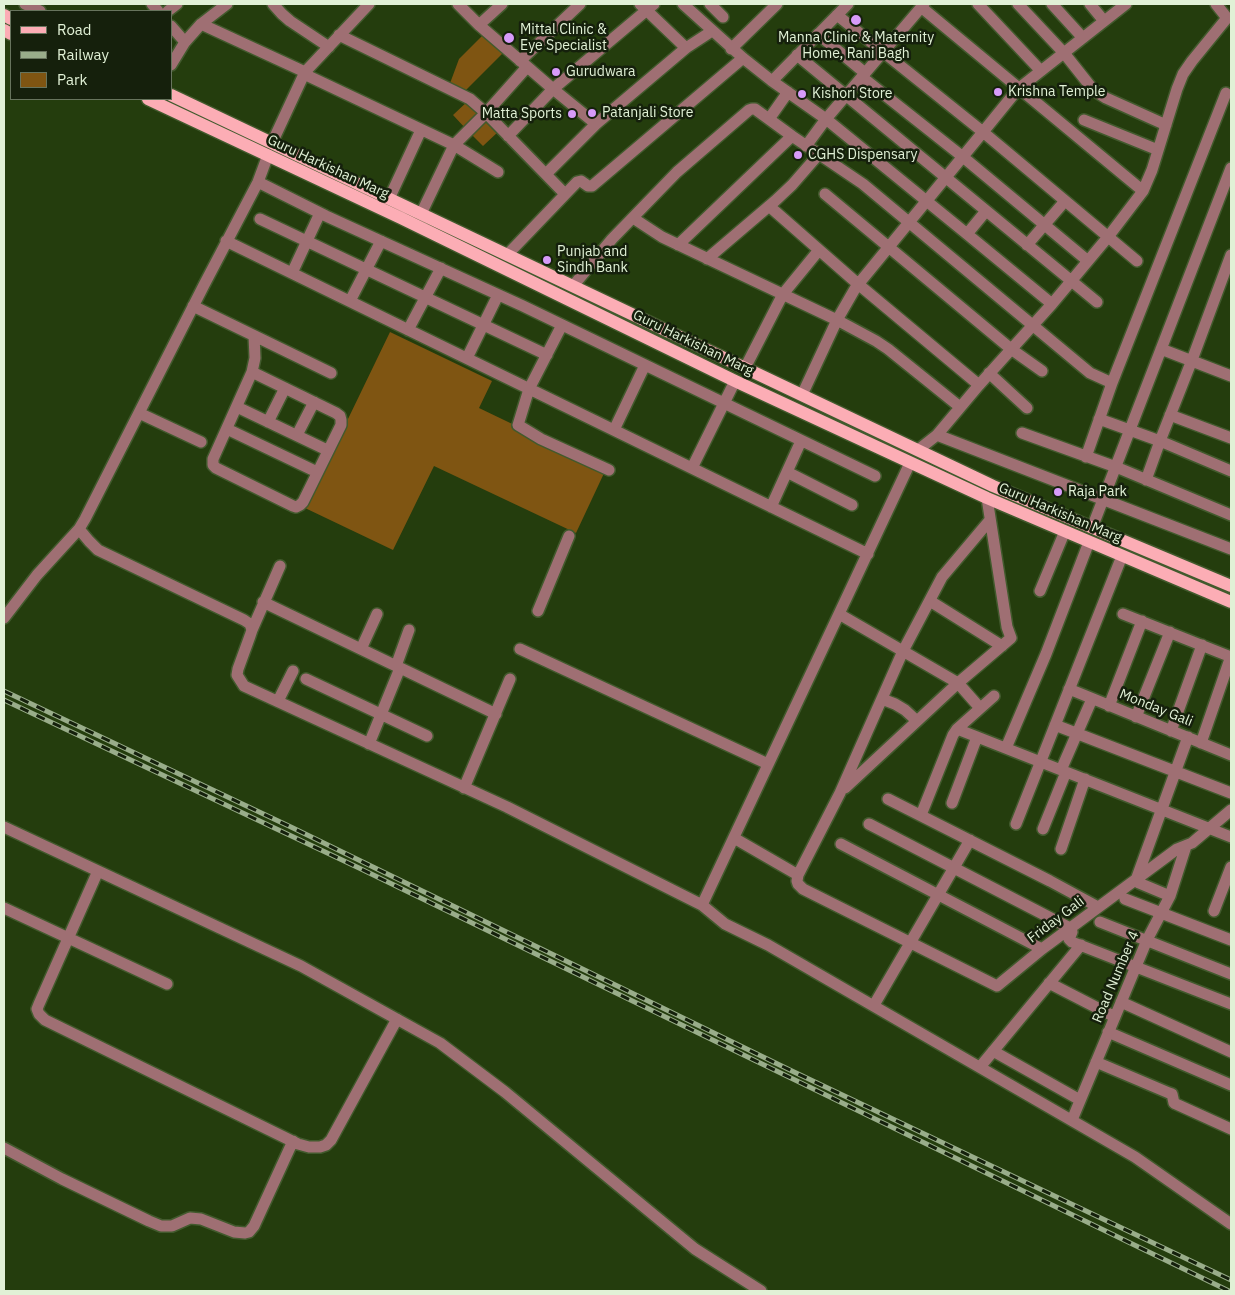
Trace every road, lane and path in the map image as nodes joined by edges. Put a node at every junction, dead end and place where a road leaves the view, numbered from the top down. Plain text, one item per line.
1 (25, 4) edge
2 (227, 4) edge
3 (274, 4) edge
4 (369, 4) edge
5 (458, 4) edge
6 (502, 4) edge
7 (580, 4) edge
8 (683, 4) edge
9 (710, 4) edge
10 (777, 4) edge
11 (848, 4) edge
12 (978, 4) edge
13 (1018, 4) edge
14 (1052, 4) edge
15 (1090, 4) edge
16 (1126, 4) edge
17 (1216, 4) edge
18 (647, 6) edge
19 (923, 6) edge
20 (38, 10) edge
21 (837, 15) junction
22 (723, 17) dead end
23 (1104, 21) junction
24 (1229, 22) edge
25 (201, 24) junction
26 (479, 25) junction
27 (172, 27) edge
28 (712, 31) junction
29 (818, 34) junction
30 (339, 35) junction
31 (1083, 38) junction
32 (186, 42) junction
33 (329, 46) junction
34 (686, 48) junction
35 (731, 49) junction
36 (883, 52) junction
37 (1064, 53) junction
38 (797, 55) junction
39 (742, 58) junction
40 (172, 64) edge
41 (524, 64) junction
42 (1041, 71) junction
43 (305, 73) junction
44 (863, 75) junction
45 (772, 81) junction
46 (553, 89) junction
47 (1018, 89) junction
48 (788, 92) junction
49 (1226, 93) dead end
50 (172, 96) edge
51 (846, 96) junction
52 (163, 102) edge
53 (486, 113) junction
54 (769, 119) junction
55 (826, 119) junction
56 (1084, 120) dead end
57 (596, 124) junction
58 (1166, 125) junction
59 (421, 130) junction
60 (983, 132) junction
61 (508, 136) junction
62 (792, 136) junction
63 (454, 144) junction
64 (806, 146) junction
65 (270, 149) junction
66 (1158, 150) junction
67 (819, 154) junction
68 (963, 157) junction
69 (1231, 168) edge
70 (498, 172) dead end
71 (546, 174) junction
72 (946, 178) junction
73 (258, 182) junction
74 (1143, 191) junction
75 (565, 194) junction
76 (825, 194) dead end
77 (389, 198) junction
78 (927, 201) junction
79 (1065, 201) junction
80 (769, 206) junction
81 (986, 211) junction
82 (320, 213) junction
83 (421, 214) junction
84 (633, 218) junction
85 (260, 219) dead end
86 (909, 222) junction
87 (1045, 225) junction
88 (967, 234) junction
89 (1108, 237) junction
90 (226, 241) junction
91 (381, 241) junction
92 (307, 242) junction
93 (678, 245) junction
94 (1027, 245) junction
95 (889, 247) junction
96 (819, 250) junction
97 (507, 255) junction
98 (1231, 255) edge
99 (707, 259) junction
100 (1088, 261) junction
101 (1137, 261) dead end
102 (441, 268) junction
103 (366, 270) junction
104 (292, 273) junction
105 (1071, 281) junction
106 (858, 284) junction
107 (573, 286) junction
108 (783, 294) junction
109 (498, 295) junction
110 (425, 297) junction
111 (350, 301) junction
112 (1097, 302) dead end
113 (1052, 304) junction
114 (193, 306) junction
115 (837, 320) junction
116 (483, 324) junction
117 (562, 325) junction
118 (1033, 326) junction
119 (408, 330) junction
120 (254, 336) junction
121 (1011, 349) junction
122 (1161, 349) junction
123 (547, 355) junction
124 (467, 358) junction
125 (1192, 360) junction
126 (646, 365) junction
127 (745, 368) junction
128 (1042, 371) dead end
129 (252, 372) junction
130 (331, 373) dead end
131 (990, 373) junction
132 (1231, 376) edge
133 (735, 380) junction
134 (1112, 383) junction
135 (979, 385) junction
136 (285, 388) junction
137 (529, 389) junction
138 (802, 395) junction
139 (314, 402) junction
140 (724, 403) junction
141 (237, 406) junction
142 (960, 407) junction
143 (1027, 408) dead end
144 (139, 413) junction
145 (1170, 415) junction
146 (1100, 419) junction
147 (268, 422) junction
148 (227, 430) junction
149 (614, 430) junction
150 (1130, 430) junction
151 (1022, 433) dead end
152 (297, 435) junction
153 (938, 435) junction
154 (1231, 438) edge
155 (801, 441) junction
156 (1160, 441) junction
157 (201, 442) dead end
158 (905, 444) junction
159 (327, 450) junction
160 (921, 452) junction
161 (1086, 456) junction
162 (898, 457) junction
163 (914, 465) junction
164 (1116, 467) junction
165 (692, 468) junction
166 (609, 470) dead end
167 (1231, 470) edge
168 (317, 472) junction
169 (787, 472) junction
170 (875, 476) dead end
171 (1146, 480) junction
172 (987, 498) junction
173 (1104, 499) junction
174 (852, 505) dead end
175 (771, 507) junction
176 (1231, 515) edge
177 (990, 520) junction
178 (1092, 528) junction
179 (79, 529) junction
180 (1065, 531) junction
181 (569, 536) dead end
182 (1089, 542) junction
183 (1231, 549) edge
184 (868, 554) junction
185 (1122, 556) junction
186 (280, 566) dead end
187 (1231, 586) edge
188 (1040, 590) dead end
189 (930, 601) junction
190 (263, 602) junction
191 (1231, 602) edge
192 (538, 611) dead end
193 (377, 614) dead end
194 (839, 614) junction
195 (1123, 614) dead end
196 (4, 618) edge
197 (1142, 621) junction
198 (252, 630) junction
199 (409, 630) dead end
200 (1170, 632) junction
201 (1202, 645) junction
202 (1002, 646) junction
203 (361, 649) junction
204 (520, 649) dead end
205 (903, 651) junction
206 (1231, 656) edge
207 (398, 667) junction
208 (292, 671) dead end
209 (306, 679) dead end
210 (510, 679) dead end
211 (958, 683) junction
212 (1226, 686) edge
213 (1069, 689) junction
214 (994, 696) dead end
215 (882, 699) junction
216 (1092, 699) junction
217 (278, 701) junction
218 (1109, 706) junction
219 (980, 708) junction
220 (496, 714) junction
221 (382, 715) junction
222 (1136, 717) junction
223 (918, 721) junction
224 (1055, 725) junction
225 (957, 729) junction
226 (1171, 730) junction
227 (1077, 734) junction
228 (427, 736) dead end
229 (977, 736) junction
230 (1188, 737) junction
231 (1201, 743) junction
232 (369, 744) junction
233 (1006, 748) junction
234 (1231, 755) edge
235 (1040, 762) junction
236 (768, 764) junction
237 (1063, 771) junction
238 (1175, 772) junction
239 (1085, 779) junction
240 (464, 788) junction
241 (840, 793) junction
242 (1231, 793) edge
243 (888, 799) dead end
244 (952, 803) dead end
245 (1162, 809) junction
246 (1231, 810) edge
247 (921, 815) junction
248 (869, 824) dead end
249 (1016, 824) dead end
250 (4, 827) edge
251 (1210, 828) junction
252 (1043, 829) dead end
253 (1231, 837) edge
254 (734, 838) junction
255 (970, 840) junction
256 (840, 844) dead end
257 (1186, 846) junction
258 (1061, 849) dead end
259 (1231, 867) edge
260 (953, 868) junction
261 (98, 871) junction
262 (798, 875) junction
263 (1136, 880) junction
264 (938, 895) junction
265 (1170, 896) junction
266 (1125, 899) dead end
267 (702, 905) junction
268 (1098, 907) junction
269 (4, 908) edge
270 (1214, 910) dead end
271 (1162, 914) junction
272 (1100, 922) dead end
273 (1069, 928) junction
274 (68, 939) junction
275 (1147, 940) junction
276 (1231, 940) edge
277 (910, 942) junction
278 (1081, 945) junction
279 (1042, 949) junction
280 (1136, 967) junction
281 (1231, 974) edge
282 (1049, 983) junction
283 (167, 984) dead end
284 (1121, 1002) junction
285 (1231, 1004) edge
286 (874, 1005) junction
287 (1115, 1017) junction
288 (397, 1019) junction
289 (1108, 1032) junction
290 (993, 1051) junction
291 (1231, 1052) edge
292 (1096, 1062) junction
293 (980, 1066) junction
294 (1231, 1085) edge
295 (1080, 1100) junction
296 (1072, 1120) junction
297 (1231, 1129) edge
298 (293, 1141) junction
299 (4, 1148) edge
300 (1231, 1224) edge
301 (761, 1291) edge

1 - 20 street
2 - 25 street
3 - 33 street
4 - 30 street
5 - 26 street
6 - 26 street
7 - 41 street
8 - 28 street
9 - 22 street
10 - 35 street
11 - 21 street
12 - 42 street
13 - 37 street
14 - 31 street
15 - 23 street
16 - 23 street
17 - 24 street
18 - 34 street
18 - 46 street
19 - 36 street
19 - 47 street
21 - 29 street
21 - 36 street
23 - 31 street
24 - 58 street
25 - 32 street
25 - 43 street
26 - 41 street
27 - 32 street
28 - 34 street
28 - 35 street
29 - 38 street
29 - 44 street
30 - 33 street
30 - 53 street
31 - 37 street
32 - 40 street
33 - 43 street
34 - 57 street
35 - 39 street
36 - 44 street
36 - 60 street
37 - 42 street
37 - 58 street
38 - 45 street
38 - 51 street
39 - 45 street
39 - 75 street
41 - 46 street
41 - 53 street
42 - 47 street
43 - 59 street
43 - 65 street
44 - 51 street
44 - 68 street
45 - 48 street
46 - 57 street
46 - 61 street
47 - 60 street
47 - 74 street
48 - 54 street
48 - 55 street
49 - 134 street
50 - 65 main road, Guru Harkishan Marg
51 - 55 street
51 - 72 street
52 - 65 main road, Guru Harkishan Marg
53 - 61 street
53 - 63 street
54 - 62 street
54 - 84 street
55 - 64 street
55 - 78 street
56 - 66 street
57 - 71 street
58 - 66 street
59 - 63 street
59 - 77 street
60 - 68 street
60 - 79 street
61 - 71 street
62 - 64 street
62 - 93 street
63 - 70 street
63 - 83 street
64 - 67 street
65 - 73 street
65 - 77 main road, Guru Harkishan Marg
65 - 133 main road, Guru Harkishan Marg
66 - 74 street
67 - 80 street
67 - 86 street
68 - 72 street
68 - 87 street
69 - 122 street
71 - 75 street
72 - 78 street
72 - 81 street
73 - 82 street
73 - 90 street
74 - 89 street
75 - 97 street
76 - 95 street
77 - 83 main road, Guru Harkishan Marg
78 - 86 street
78 - 88 street
79 - 87 street
79 - 89 street
80 - 96 street
80 - 99 street
81 - 88 street
81 - 94 street
82 - 91 street
82 - 92 street
83 - 97 main road, Guru Harkishan Marg
84 - 93 street
84 - 107 street
85 - 92 street
86 - 95 street
86 - 118 street
87 - 94 street
87 - 100 street
88 - 113 street
89 - 100 street
89 - 101 street
90 - 104 street
90 - 114 street
91 - 102 street
91 - 103 street
92 - 103 street
92 - 104 street
93 - 99 street
94 - 105 street
95 - 106 street
95 - 121 street
96 - 106 street
96 - 108 street
97 - 107 main road, Guru Harkishan Marg
98 - 125 street
99 - 108 street
100 - 105 street
102 - 109 street
102 - 110 street
103 - 110 street
103 - 111 street
104 - 111 street
105 - 112 street
105 - 113 street
106 - 115 street
106 - 135 street
107 - 127 main road, Guru Harkishan Marg
108 - 115 street
108 - 127 street
109 - 116 street
109 - 117 street
110 - 116 street
110 - 119 street
111 - 119 street
113 - 118 street
114 - 120 street
114 - 144 street
115 - 138 street
115 - 142 street
116 - 123 street
116 - 124 street
117 - 123 street
117 - 126 street
118 - 121 street
118 - 134 street
119 - 124 street
120 - 129 street
120 - 130 street
121 - 128 street
121 - 131 street
122 - 125 street
122 - 150 street
123 - 137 street
124 - 137 street
125 - 132 street
125 - 145 street
126 - 140 street
126 - 149 street
127 - 138 main road, Guru Harkishan Marg
129 - 136 street
129 - 141 street
131 - 135 street
131 - 143 street
133 - 140 street
133 - 162 main road, Guru Harkishan Marg
134 - 146 street
135 - 142 street
136 - 139 street
136 - 147 street
137 - 149 street
137 - 166 street
138 - 158 main road, Guru Harkishan Marg
139 - 152 street
139 - 159 street
140 - 155 street
140 - 165 street
141 - 147 street
141 - 148 street
142 - 153 street
144 - 157 street
144 - 179 street
145 - 154 street
145 - 156 street
146 - 150 street
146 - 161 street
147 - 152 street
148 - 168 street
148 - 168 street
149 - 165 street
150 - 156 street
150 - 164 street
151 - 161 street
152 - 159 street
153 - 160 street
153 - 173 street
155 - 169 street
155 - 170 street
156 - 167 street
156 - 171 street
158 - 160 main road, Guru Harkishan Marg
158 - 162 main road
159 - 168 street
160 - 163 main road
160 - 178 main road, Guru Harkishan Marg
161 - 164 street
162 - 163 main road, Guru Harkishan Marg
163 - 172 main road, Guru Harkishan Marg
163 - 184 street
164 - 171 street
164 - 173 street
165 - 175 street
169 - 174 street
169 - 175 street
171 - 176 street
172 - 177 street
172 - 180 main road, Guru Harkishan Marg
173 - 178 street
173 - 183 street
175 - 184 street
177 - 189 street
177 - 202 street
178 - 187 main road, Guru Harkishan Marg
179 - 196 street
179 - 198 street
180 - 182 main road, Guru Harkishan Marg
180 - 188 street
181 - 192 street
182 - 185 main road, Guru Harkishan Marg
182 - 233 street
184 - 194 street
185 - 191 main road, Guru Harkishan Marg
185 - 213 street
186 - 190 street
189 - 202 street
189 - 205 street
190 - 198 street
190 - 203 street
193 - 203 street
194 - 205 street
194 - 236 street
195 - 197 street
197 - 200 street
197 - 218 street
198 - 217 street
199 - 207 street
200 - 201 street
200 - 222 street
201 - 206 street
201 - 226 street
202 - 211 street
203 - 207 street
204 - 236 street
205 - 211 street
205 - 215 street
206 - 212 street
207 - 220 street
207 - 221 street
208 - 217 street
209 - 221 street
210 - 220 street
211 - 219 street
211 - 223 street
212 - 231 street
213 - 216 street, Monday Gali
213 - 224 street
214 - 219 street
215 - 223 street
215 - 241 street
216 - 218 street, Monday Gali
216 - 227 street
217 - 232 street
218 - 222 street, Monday Gali
219 - 225 street
220 - 240 street
221 - 228 street
221 - 232 street
222 - 226 street, Monday Gali
223 - 241 street
224 - 227 street
224 - 235 street
225 - 229 street
225 - 247 street
226 - 230 street, Monday Gali
227 - 237 street
227 - 238 street
229 - 233 street
229 - 244 street
230 - 231 street, Monday Gali
230 - 238 street
231 - 234 street, Monday Gali
232 - 240 street
233 - 235 street
235 - 237 street
235 - 249 street
236 - 254 street
237 - 239 street
237 - 252 street
238 - 242 street
238 - 245 street
239 - 245 street
239 - 258 street
240 - 267 street
241 - 262 street
243 - 247 street
245 - 251 street
245 - 263 street
246 - 251 street, Friday Gali
247 - 255 street
248 - 260 street
250 - 261 street
251 - 253 street
251 - 257 street, Friday Gali
254 - 262 street
254 - 267 street
255 - 260 street
255 - 268 street
256 - 264 street
257 - 263 street, Friday Gali
257 - 265 street, Road Number 4
259 - 270 street
260 - 264 street
260 - 273 street
261 - 274 street
261 - 288 street
262 - 277 street
263 - 265 street
263 - 268 street, Friday Gali
264 - 277 street
264 - 279 street
265 - 271 street, Road Number 4
266 - 271 street
267 - 286 street
268 - 273 street, Friday Gali
269 - 274 street
271 - 275 street, Road Number 4
271 - 276 street
272 - 275 street
273 - 278 street
273 - 279 street, Friday Gali
274 - 283 street
274 - 298 street
275 - 280 street, Road Number 4
275 - 281 street
277 - 279 street, Friday Gali
277 - 286 street
278 - 280 street
278 - 282 street
280 - 284 street, Road Number 4
280 - 285 street
282 - 287 street
282 - 290 street
284 - 287 street, Road Number 4
284 - 291 street
286 - 293 street
287 - 289 street, Road Number 4
288 - 298 street
288 - 301 street
289 - 292 street, Road Number 4
289 - 294 street
290 - 293 street
290 - 295 street
292 - 295 street, Road Number 4
292 - 297 street
293 - 296 street
295 - 296 street, Road Number 4
296 - 300 street
298 - 299 street

